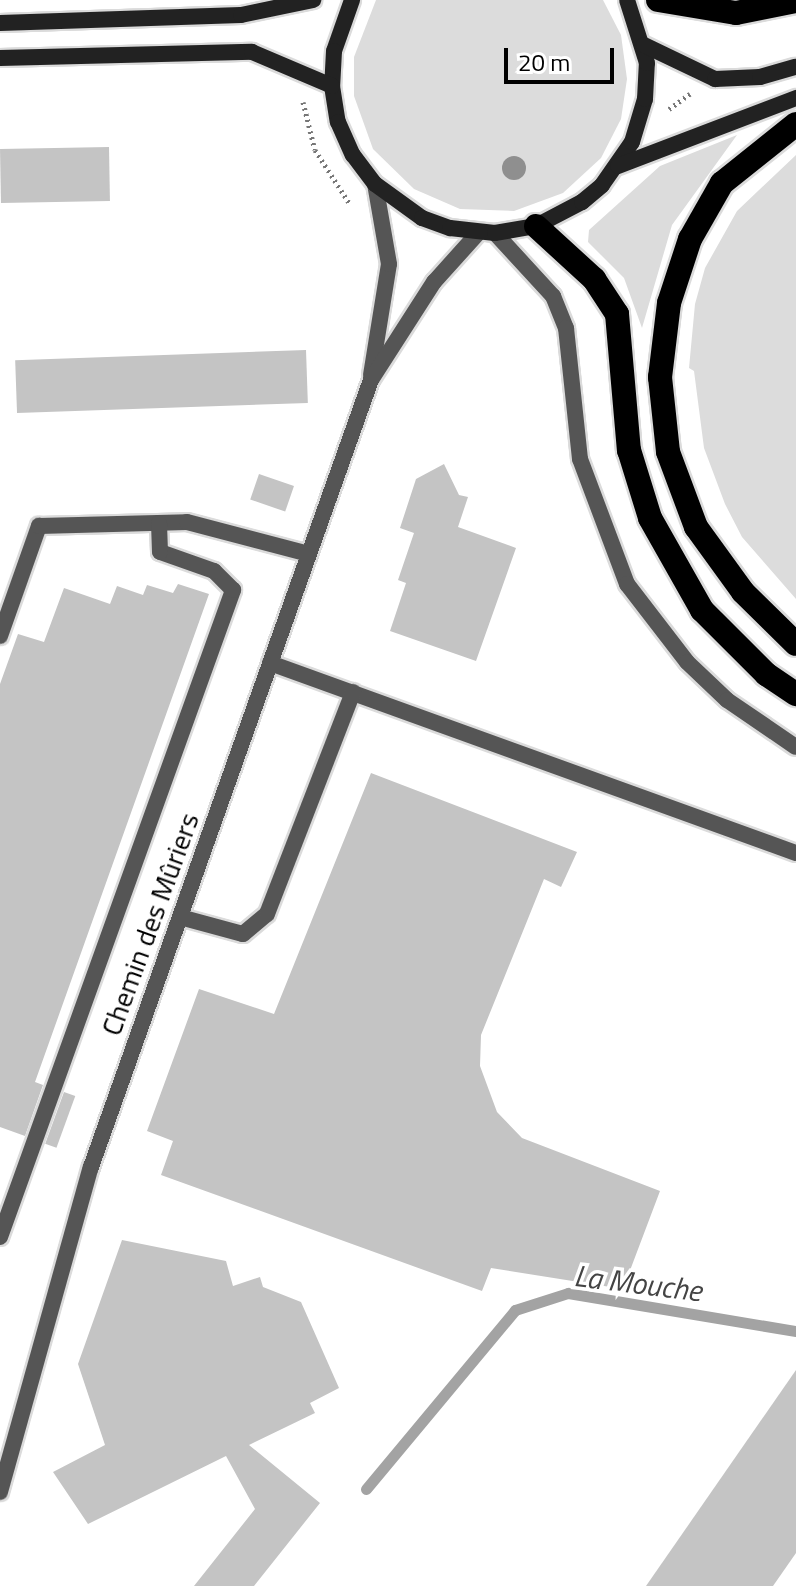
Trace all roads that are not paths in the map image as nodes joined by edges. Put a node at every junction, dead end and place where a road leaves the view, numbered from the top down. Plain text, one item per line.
1 (313, 0) edge
2 (352, 0) edge
3 (627, 0) edge
4 (658, 0) edge
5 (796, 1) edge
6 (0, 23) edge
7 (644, 45) junction
8 (0, 58) edge
9 (796, 67) edge
10 (332, 86) junction
11 (796, 98) edge
12 (796, 124) edge
13 (618, 166) junction
14 (375, 184) junction
15 (536, 226) junction
16 (487, 232) junction
17 (371, 380) junction
18 (159, 523) junction
19 (309, 554) junction
20 (0, 636) edge
21 (796, 644) edge
22 (270, 663) junction
23 (353, 692) junction
24 (796, 694) edge
25 (796, 747) edge
26 (796, 853) edge
27 (180, 917) junction
28 (0, 1237) edge
29 (0, 1492) edge

1 - 6 main road
2 - 10 main road
3 - 7 main road
4 - 5 highway
7 - 9 main road
7 - 13 main road
8 - 10 main road
10 - 14 main road
11 - 13 main road
12 - 21 highway
13 - 15 main road
14 - 16 main road
14 - 17 street, Chemin des Mûriers
15 - 16 main road
15 - 24 highway
16 - 17 street, Chemin des Mûriers
16 - 25 street
17 - 19 street, Chemin des Mûriers
18 - 19 street
18 - 20 street
18 - 28 street
19 - 22 street, Chemin des Mûriers
22 - 23 street
22 - 27 street, Chemin des Mûriers
23 - 26 street
23 - 27 street
27 - 29 street, Chemin des Mûriers

